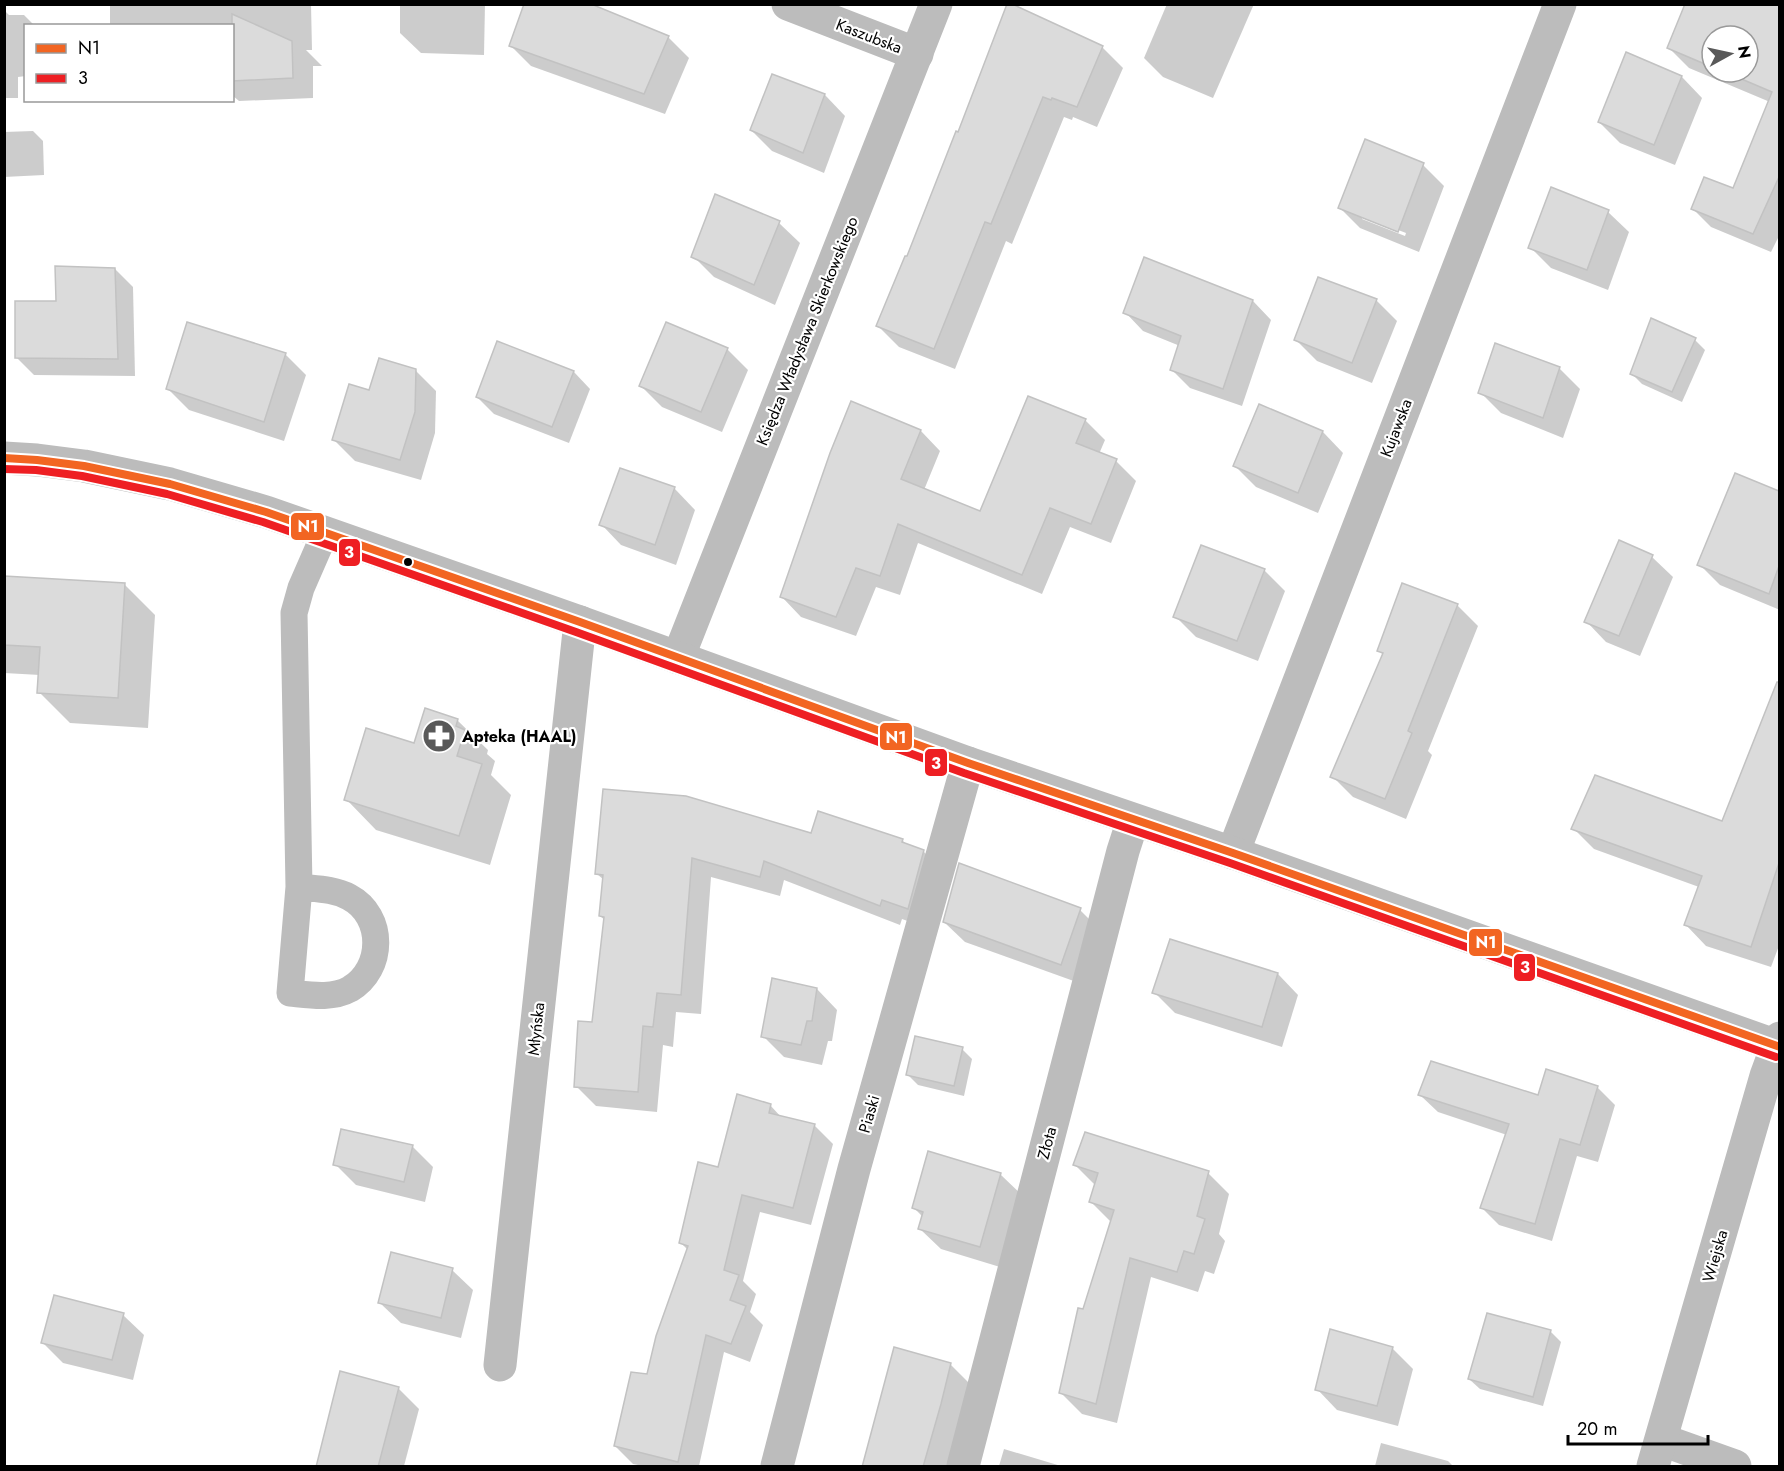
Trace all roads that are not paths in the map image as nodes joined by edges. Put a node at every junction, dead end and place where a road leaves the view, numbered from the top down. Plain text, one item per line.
1 (788, 4) edge
2 (936, 4) edge
3 (1560, 4) edge
4 (916, 54) junction
5 (4, 458) edge
6 (325, 533) junction
7 (580, 622) junction
8 (678, 658) junction
9 (968, 763) junction
10 (1133, 820) junction
11 (1233, 853) junction
12 (299, 887) dead end
13 (1778, 1044) edge
14 (500, 1365) dead end
15 (1657, 1453) edge
16 (777, 1467) edge
17 (963, 1467) edge
18 (1735, 1467) edge

1 - 4 street, Kaszubska
2 - 4 street, Księdza Władysława Skierkowskiego
3 - 11 street, Kujawska
4 - 8 street, Księdza Władysława Skierkowskiego
5 - 6 street
6 - 7 street
6 - 12 lane
7 - 8 street
7 - 14 street, Młyńska
8 - 9 street
9 - 10 street
9 - 16 street, Piaski
10 - 11 street
10 - 17 street, Złota
11 - 13 street
13 - 15 street, Wiejska
15 - 18 street

